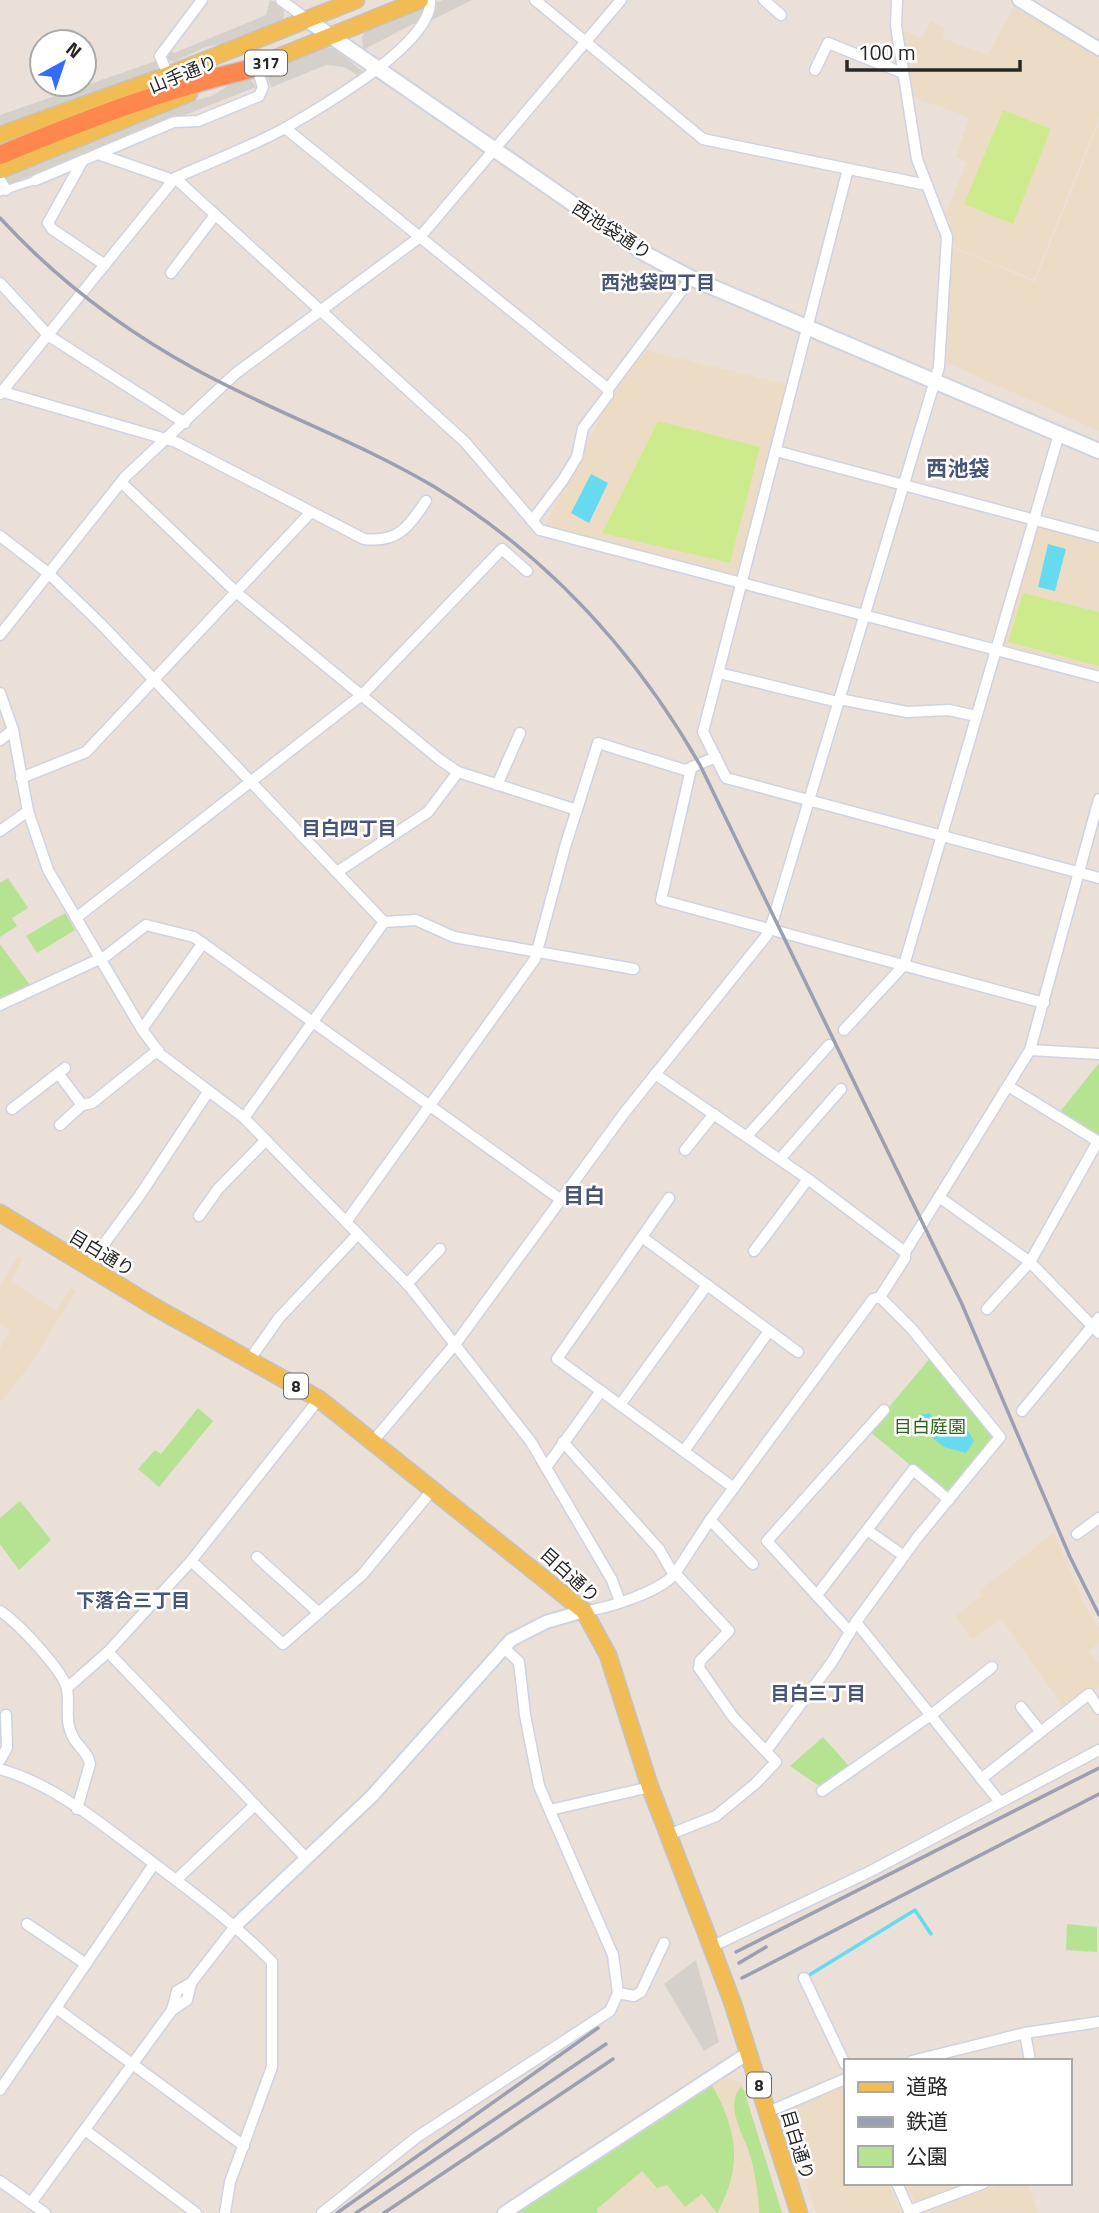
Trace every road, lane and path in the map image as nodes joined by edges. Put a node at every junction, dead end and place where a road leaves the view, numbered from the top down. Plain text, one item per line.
1 (202, 0) edge
2 (281, 0) edge
3 (356, 0) edge
4 (420, 0) edge
5 (430, 0) edge
6 (535, 0) edge
7 (621, 0) edge
8 (764, 0) edge
9 (897, 0) edge
10 (1019, 0) edge
11 (781, 15) dead end
12 (309, 21) junction
13 (332, 38) junction
14 (584, 41) junction
15 (1099, 50) edge
16 (253, 67) junction
17 (376, 70) junction
18 (814, 70) dead end
19 (903, 73) junction
20 (168, 75) junction
21 (104, 111) junction
22 (285, 128) junction
23 (0, 135) edge
24 (494, 149) junction
25 (98, 153) junction
26 (0, 155) edge
27 (83, 160) junction
28 (848, 169) junction
29 (0, 170) edge
30 (174, 179) junction
31 (36, 180) joint
32 (927, 185) junction
33 (2, 187) edge
34 (215, 215) junction
35 (420, 237) junction
36 (105, 265) junction
37 (171, 273) dead end
38 (691, 278) junction
39 (0, 284) edge
40 (321, 310) junction
41 (808, 326) junction
42 (49, 336) junction
43 (935, 381) junction
44 (608, 388) junction
45 (0, 392) edge
46 (185, 423) junction
47 (1059, 434) junction
48 (167, 439) junction
49 (776, 451) junction
50 (1099, 451) edge
51 (121, 482) junction
52 (902, 486) junction
53 (425, 502) dead end
54 (312, 512) junction
55 (1033, 519) junction
56 (533, 521) junction
57 (0, 537) edge
58 (1099, 537) edge
59 (527, 571) dead end
60 (48, 573) junction
61 (742, 583) junction
62 (237, 593) junction
63 (865, 615) junction
64 (0, 635) edge
65 (995, 649) junction
66 (719, 673) junction
67 (1099, 677) edge
68 (154, 680) junction
69 (0, 693) edge
70 (363, 694) junction
71 (839, 700) junction
72 (976, 716) junction
73 (13, 730) junction
74 (520, 733) dead end
75 (0, 740) edge
76 (716, 757) junction
77 (691, 769) junction
78 (458, 772) junction
79 (20, 778) junction
80 (251, 782) junction
81 (497, 785) junction
82 (1099, 799) edge
83 (809, 801) junction
84 (577, 810) junction
85 (28, 811) junction
86 (0, 831) edge
87 (941, 836) junction
88 (337, 872) junction
89 (1079, 873) junction
90 (1099, 878) edge
91 (76, 918) junction
92 (384, 922) junction
93 (769, 930) junction
94 (203, 943) junction
95 (538, 953) junction
96 (99, 959) junction
97 (904, 965) junction
98 (634, 969) dead end
99 (1044, 1003) junction
100 (0, 1005) edge
101 (313, 1022) junction
102 (142, 1029) junction
103 (844, 1030) dead end
104 (829, 1045) dead end
105 (1030, 1050) junction
106 (158, 1051) junction
107 (1099, 1054) edge
108 (655, 1074) junction
109 (1008, 1086) junction
110 (841, 1089) dead end
111 (208, 1092) junction
112 (82, 1105) junction
113 (429, 1105) junction
114 (12, 1109) dead end
115 (713, 1114) junction
116 (244, 1118) junction
117 (60, 1125) dead end
118 (747, 1136) junction
119 (266, 1140) junction
120 (1098, 1142) edge
121 (685, 1150) dead end
122 (780, 1159) junction
123 (808, 1179) junction
124 (939, 1197) junction
125 (669, 1198) dead end
126 (560, 1199) junction
127 (0, 1213) edge
128 (199, 1216) dead end
129 (346, 1222) junction
130 (358, 1234) junction
131 (642, 1237) junction
132 (440, 1249) dead end
133 (754, 1251) dead end
134 (905, 1252) junction
135 (1030, 1262) junction
136 (87, 1267) junction
137 (407, 1284) junction
138 (707, 1285) junction
139 (880, 1297) junction
140 (987, 1309) dead end
141 (1099, 1318) edge
142 (1095, 1330) edge
143 (769, 1331) junction
144 (456, 1343) junction
145 (798, 1352) dead end
146 (250, 1359) junction
147 (601, 1391) junction
148 (319, 1399) junction
149 (620, 1405) junction
150 (884, 1410) dead end
151 (1022, 1411) dead end
152 (374, 1440) junction
153 (563, 1442) junction
154 (684, 1451) junction
155 (547, 1465) junction
156 (434, 1488) junction
157 (734, 1488) junction
158 (949, 1500) junction
159 (1099, 1518) edge
160 (710, 1520) junction
161 (867, 1530) junction
162 (1077, 1534) dead end
163 (904, 1556) junction
164 (257, 1557) dead end
165 (191, 1562) junction
166 (753, 1564) dead end
167 (675, 1574) junction
168 (817, 1595) junction
169 (621, 1602) junction
170 (0, 1611) edge
171 (584, 1611) junction
172 (319, 1613) junction
173 (856, 1622) junction
174 (850, 1632) junction
175 (503, 1647) junction
176 (108, 1652) junction
177 (992, 1667) dead end
178 (67, 1688) junction
179 (1021, 1707) dead end
180 (1099, 1709) edge
181 (6, 1715) dead end
182 (931, 1715) junction
183 (1040, 1731) junction
184 (1099, 1750) edge
185 (766, 1751) junction
186 (0, 1760) edge
187 (0, 1769) edge
188 (981, 1779) junction
189 (650, 1787) junction
190 (822, 1791) dead end
191 (1000, 1802) junction
192 (255, 1805) junction
193 (77, 1809) junction
194 (550, 1810) junction
195 (668, 1835) junction
196 (306, 1858) junction
197 (154, 1864) junction
198 (176, 1880) junction
199 (27, 1924) dead end
200 (236, 1925) junction
201 (664, 1943) dead end
202 (713, 1951) junction
203 (86, 1964) junction
204 (804, 1978) dead end
205 (618, 1993) junction
206 (56, 2008) junction
207 (1099, 2022) edge
208 (1025, 2033) junction
209 (748, 2053) junction
210 (920, 2059) edge
211 (1030, 2059) edge
212 (844, 2062) edge
213 (133, 2063) junction
214 (844, 2079) edge
215 (0, 2090) edge
216 (768, 2112) junction
217 (85, 2130) junction
218 (244, 2146) junction
219 (0, 2181) edge
220 (898, 2185) edge
221 (979, 2185) edge
222 (31, 2203) junction
223 (910, 2212) edge
224 (45, 2213) edge
225 (196, 2213) edge
226 (225, 2213) edge
227 (322, 2213) edge
228 (504, 2213) edge
229 (799, 2213) edge

1 - 20 street
2 - 12 street
3 - 12 main road, 山手通り / 317
4 - 13 main road, 317
5 - 17 street
6 - 14 street
7 - 14 street
8 - 11 street
9 - 19 street
10 - 15 street
12 - 13 main road, 西池袋通り
12 - 20 main road, 山手通り / 317
13 - 16 main road, 317
13 - 17 main road, 西池袋通り
14 - 24 street
14 - 28 street
16 - 21 highway
16 - 25 street
17 - 22 street
17 - 24 main road, 西池袋通り
18 - 19 street
19 - 32 street
20 - 21 main road, 山手通り / 317
21 - 23 main road, 山手通り / 317
21 - 26 highway
21 - 29 main road, 山手通り / 317
22 - 30 street
22 - 35 street
24 - 35 street
24 - 38 main road, 西池袋通り
25 - 27 street
25 - 30 street
27 - 31 street
27 - 36 street
28 - 32 street
28 - 41 street
30 - 34 street
30 - 36 street
31 - 33 street
32 - 43 street
34 - 37 street
34 - 40 street
35 - 40 street
35 - 44 street
36 - 42 street
38 - 41 main road, 西池袋通り
38 - 44 street
39 - 42 street
40 - 46 street
40 - 56 street
41 - 43 main road, 西池袋通り
41 - 49 street
42 - 45 street
42 - 46 street
43 - 47 main road, 西池袋通り
43 - 52 street
44 - 56 street
45 - 48 street
46 - 48 street
47 - 50 main road, 西池袋通り
47 - 55 street
48 - 51 street
48 - 54 street
49 - 52 street
49 - 61 street
51 - 60 street
51 - 62 street
52 - 55 street
52 - 63 street
53 - 54 street
54 - 62 street
55 - 58 street
55 - 65 street
56 - 61 street
57 - 60 street
59 - 70 street
60 - 64 street
60 - 68 street
61 - 63 street
61 - 66 street
62 - 68 street
62 - 70 street
63 - 65 street
63 - 71 street
65 - 67 street
65 - 72 street
66 - 71 street
66 - 76 street
68 - 79 street
68 - 80 street
69 - 73 street
70 - 78 street
70 - 80 street
71 - 72 street
71 - 83 street
72 - 87 street
73 - 75 street
73 - 79 street
74 - 81 street
76 - 77 street
76 - 83 street
77 - 84 street
77 - 93 street
78 - 81 street
78 - 88 street
79 - 85 street
80 - 88 street
80 - 91 street
81 - 84 street
82 - 89 street
83 - 87 street
83 - 93 street
84 - 95 street
85 - 86 street
85 - 91 street
87 - 89 street
87 - 97 street
88 - 92 street
89 - 90 street
89 - 99 street
91 - 96 street
92 - 95 street
92 - 101 street
93 - 97 street
93 - 108 street
94 - 96 street
94 - 101 street
94 - 102 street
95 - 98 street
95 - 113 street
96 - 100 street
96 - 102 street
97 - 99 street
97 - 103 street
99 - 105 street
101 - 113 street
101 - 116 street
102 - 106 street
104 - 118 street
105 - 107 street
105 - 109 street
106 - 111 street
106 - 112 street
108 - 115 street
108 - 126 street
109 - 120 street
109 - 124 street
110 - 122 street
111 - 116 street
111 - 136 street
112 - 114 street
112 - 117 street
113 - 126 street
113 - 129 street
115 - 118 street
115 - 121 street
116 - 119 street
118 - 122 street
119 - 128 street
119 - 129 street
120 - 135 street
122 - 123 street
123 - 133 street
123 - 134 street
124 - 134 street
124 - 135 street
125 - 131 street
126 - 144 street
127 - 136 main road, 目白通り / 8
129 - 130 street
130 - 137 street
130 - 146 street
131 - 138 street
131 - 147 street
132 - 137 street
134 - 139 street
135 - 140 street
135 - 142 street
136 - 146 main road, 目白通り / 8
137 - 144 street
138 - 143 street
138 - 149 street
139 - 157 street
139 - 158 street
141 - 142 street
142 - 151 street
143 - 145 street
143 - 154 street
144 - 152 street
144 - 155 street
146 - 148 main road, 目白通り / 8
147 - 149 street
147 - 153 street
148 - 152 main road, 目白通り / 8
148 - 165 street
149 - 154 street
150 - 168 street
152 - 156 main road, 目白通り / 8
153 - 155 street
153 - 167 street
154 - 157 street
155 - 169 street
156 - 171 main road, 目白通り / 8
156 - 172 street
157 - 160 street
158 - 161 street
158 - 163 street
159 - 162 street
160 - 166 street
160 - 167 street
161 - 163 street
161 - 168 street
163 - 173 street
164 - 172 street
165 - 172 street
165 - 176 street
167 - 169 street
167 - 185 street
168 - 174 street
169 - 171 street
170 - 178 street
171 - 175 street
171 - 189 main road, 目白通り / 8
173 - 174 street
173 - 182 street
174 - 185 street
175 - 194 street
175 - 196 street
176 - 178 street
176 - 192 street
177 - 182 street
178 - 193 street
179 - 183 street
180 - 183 street
181 - 186 street
182 - 188 street
182 - 190 street
183 - 188 street
184 - 191 street
185 - 195 street
187 - 193 street
188 - 191 street
189 - 194 street
189 - 195 main road, 目白通り / 8
191 - 202 street
192 - 196 street
192 - 198 street
193 - 197 street
194 - 205 street
195 - 202 main road, 目白通り / 8
196 - 200 street
197 - 198 street
197 - 203 street
198 - 200 street
199 - 203 street
200 - 213 street
200 - 218 street
201 - 205 street
202 - 209 main road, 目白通り / 8, bridge
203 - 206 street
204 - 212 street
205 - 227 street
206 - 213 street
206 - 215 street
207 - 208 street
208 - 210 street
208 - 211 street
209 - 216 main road, 目白通り / 8
209 - 228 street
213 - 217 street
213 - 218 street
214 - 216 street
216 - 229 main road, 目白通り / 8
217 - 222 street
217 - 225 street
218 - 226 street
219 - 222 street
220 - 223 street
221 - 223 street
222 - 224 street

